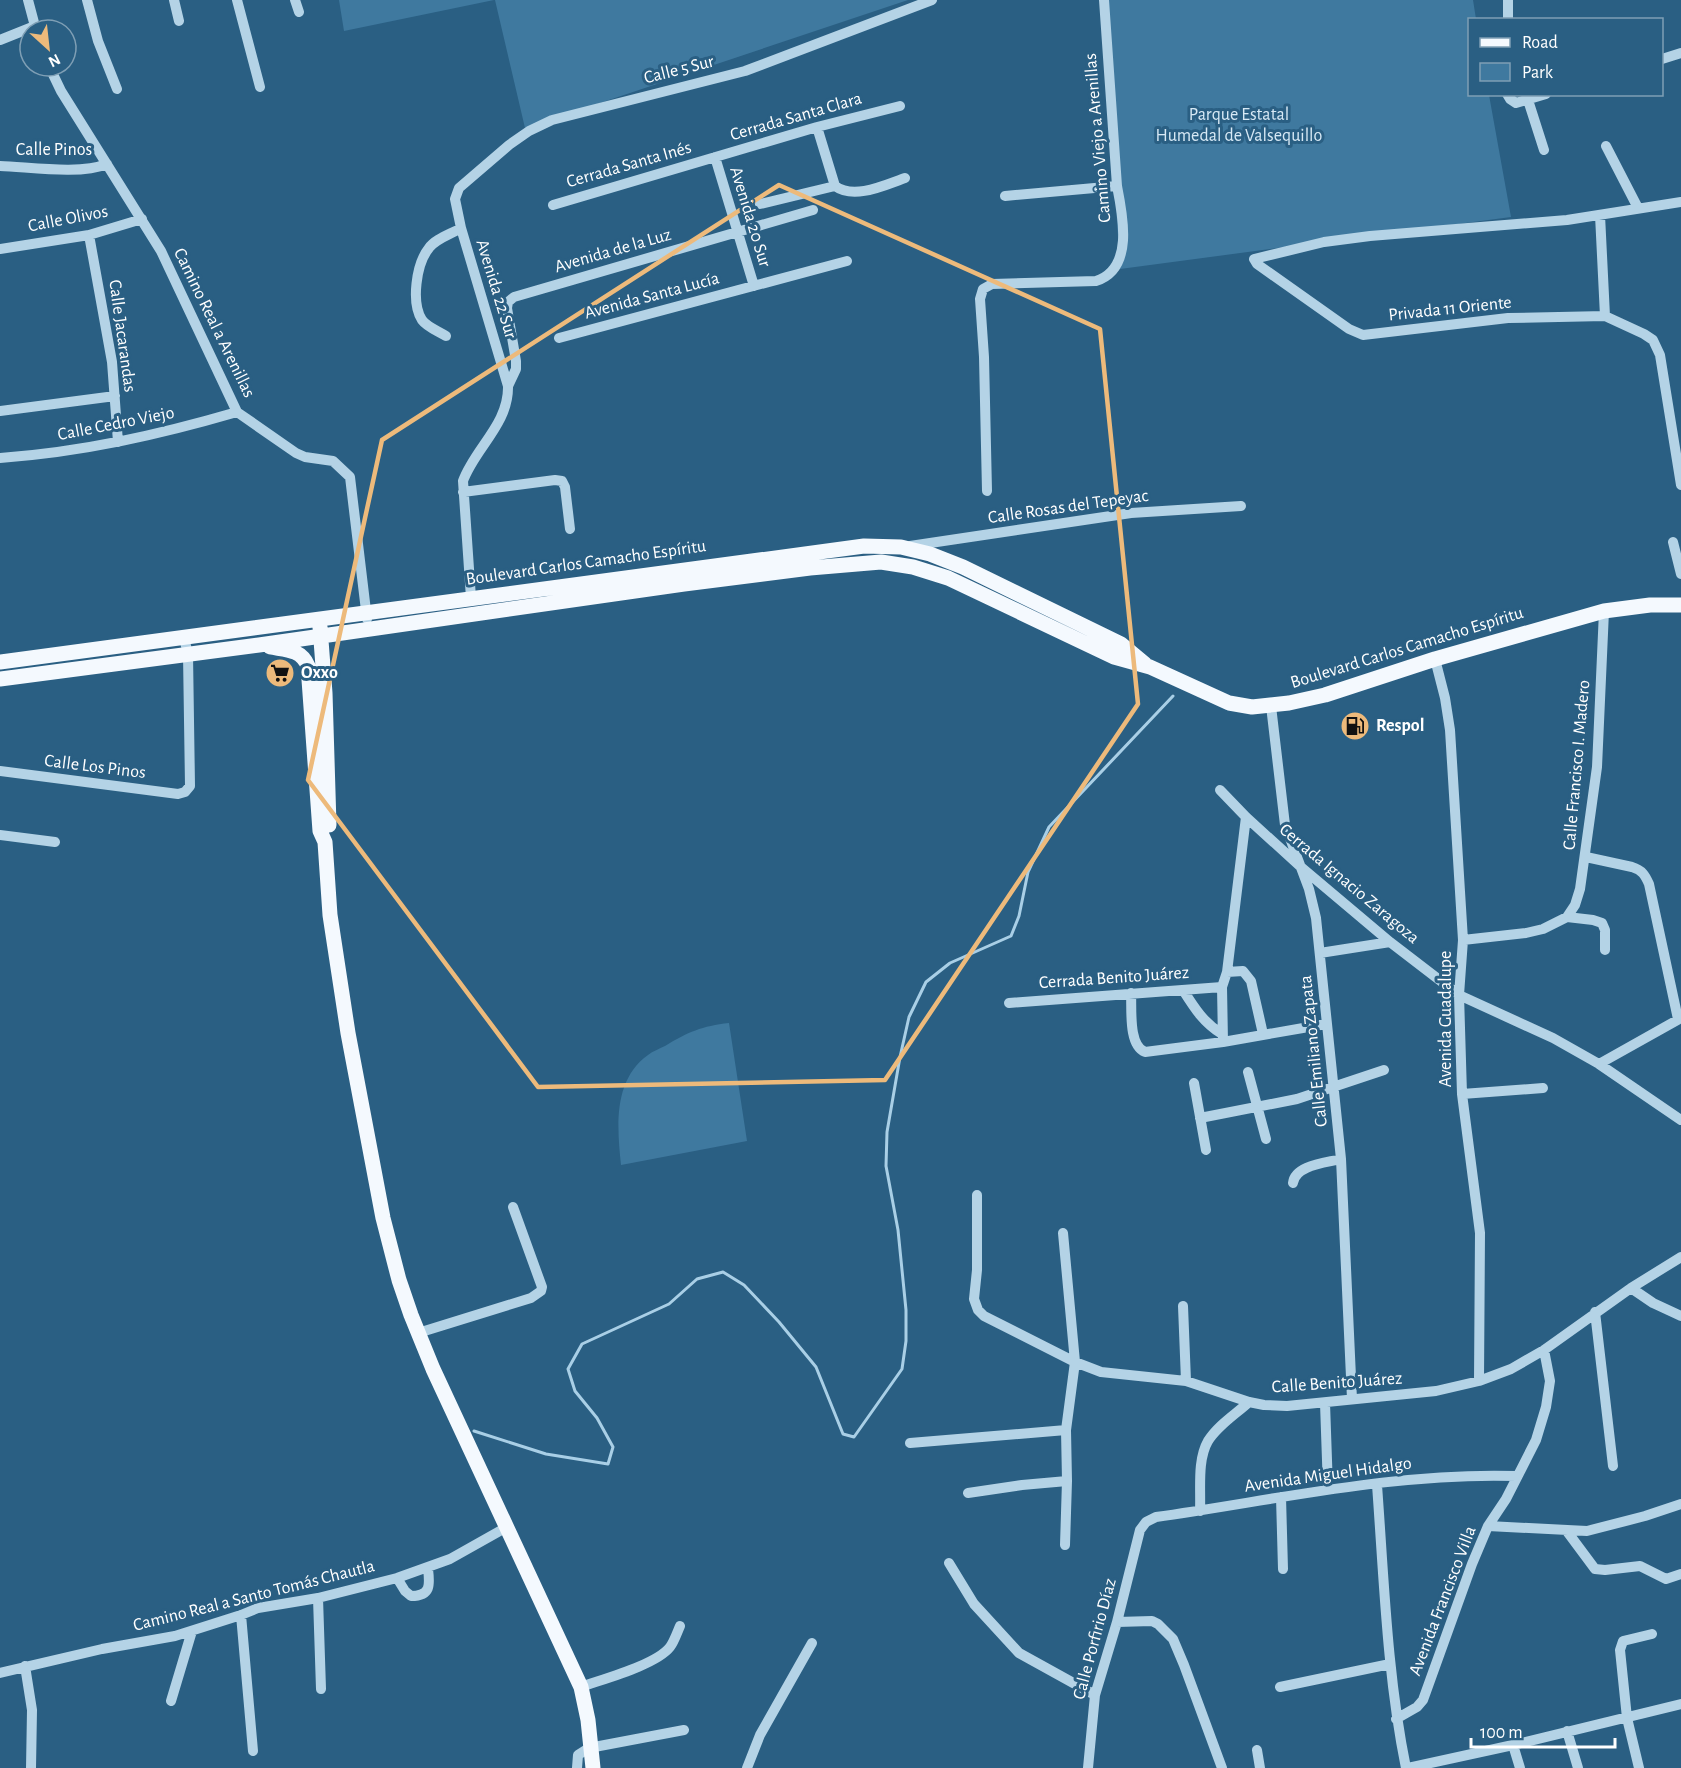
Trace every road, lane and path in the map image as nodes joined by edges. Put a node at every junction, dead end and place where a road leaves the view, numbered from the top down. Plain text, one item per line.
1 (28, 0) edge
2 (87, 0) edge
3 (174, 0) edge
4 (237, 0) edge
5 (295, 0) edge
6 (932, 0) edge
7 (1104, 0) edge
8 (1508, 0) edge
9 (299, 12) dead end
10 (33, 18) edge
11 (1508, 18) edge
12 (180, 21) dead end
13 (18, 34) edge
14 (0, 40) edge
15 (1681, 53) edge
16 (1663, 59) edge
17 (55, 78) edge
18 (260, 87) dead end
19 (117, 89) dead end
20 (1540, 96) edge
21 (1510, 98) edge
22 (1528, 100) junction
23 (900, 106) dead end
24 (817, 127) junction
25 (1606, 146) dead end
26 (1544, 150) dead end
27 (715, 157) junction
28 (107, 164) junction
29 (0, 166) edge
30 (905, 178) dead end
31 (835, 186) junction
32 (1117, 186) junction
33 (1005, 196) dead end
34 (456, 199) joint
35 (1681, 202) edge
36 (760, 204) dead end
37 (553, 205) dead end
38 (1638, 208) junction
39 (813, 210) dead end
40 (1600, 215) junction
41 (142, 219) junction
42 (461, 228) junction
43 (738, 232) junction
44 (89, 235) junction
45 (0, 249) edge
46 (847, 261) dead end
47 (754, 286) junction
48 (1605, 315) junction
49 (446, 336) dead end
50 (559, 338) dead end
51 (508, 387) junction
52 (115, 396) junction
53 (0, 411) edge
54 (237, 412) junction
55 (118, 442) junction
56 (0, 458) edge
57 (1681, 485) edge
58 (987, 491) dead end
59 (463, 492) junction
60 (1241, 506) dead end
61 (570, 529) dead end
62 (1673, 542) dead end
63 (901, 547) junction
64 (1681, 574) edge
65 (471, 598) junction
66 (1681, 605) edge
67 (1604, 611) junction
68 (366, 612) junction
69 (319, 619) junction
70 (368, 628) junction
71 (321, 635) junction
72 (184, 638) junction
73 (259, 645) junction
74 (188, 654) junction
75 (323, 658) junction
76 (305, 659) junction
77 (1435, 659) junction
78 (0, 662) edge
79 (1150, 668) junction
80 (0, 679) edge
81 (1271, 706) junction
82 (0, 771) edge
83 (1220, 790) dead end
84 (1246, 818) junction
85 (0, 835) edge
86 (55, 842) dead end
87 (325, 842) junction
88 (1586, 857) junction
89 (1301, 867) junction
90 (1567, 917) junction
91 (1463, 940) junction
92 (1390, 942) junction
93 (1605, 950) dead end
94 (1320, 953) junction
95 (1227, 972) junction
96 (1222, 987) junction
97 (1183, 990) junction
98 (1131, 993) junction
99 (1459, 995) junction
100 (1009, 1003) dead end
101 (1680, 1018) edge
102 (1326, 1024) junction
103 (1263, 1034) junction
104 (1223, 1038) junction
105 (1599, 1064) junction
106 (1384, 1070) dead end
107 (1248, 1072) dead end
108 (1194, 1083) dead end
109 (1333, 1087) junction
110 (1543, 1088) dead end
111 (1462, 1094) junction
112 (1257, 1107) junction
113 (1200, 1118) junction
114 (1681, 1120) edge
115 (1266, 1139) dead end
116 (1206, 1150) dead end
117 (1341, 1159) junction
118 (1293, 1183) dead end
119 (978, 1195) dead end
120 (513, 1207) dead end
121 (1063, 1233) dead end
122 (1681, 1257) edge
123 (1631, 1288) junction
124 (1183, 1306) dead end
125 (1595, 1312) junction
126 (1681, 1316) edge
127 (418, 1334) junction
128 (1544, 1350) junction
129 (1075, 1362) junction
130 (1186, 1381) junction
131 (1479, 1381) junction
132 (1352, 1399) junction
133 (1249, 1402) junction
134 (1325, 1402) junction
135 (1066, 1430) junction
136 (910, 1443) dead end
137 (1612, 1466) dead end
138 (1517, 1476) junction
139 (1067, 1481) junction
140 (1377, 1485) junction
141 (1328, 1489) junction
142 (968, 1493) dead end
143 (1281, 1497) junction
144 (1681, 1504) edge
145 (1200, 1511) junction
146 (1146, 1522) joint
147 (1488, 1526) junction
148 (507, 1527) junction
149 (1566, 1530) junction
150 (1065, 1545) dead end
151 (949, 1563) dead end
152 (428, 1569) junction
153 (1283, 1569) dead end
154 (1681, 1574) edge
155 (398, 1578) junction
156 (318, 1598) junction
157 (242, 1615) junction
158 (1117, 1622) junction
159 (680, 1626) dead end
160 (192, 1631) junction
161 (1652, 1634) dead end
162 (812, 1643) dead end
163 (1390, 1664) junction
164 (25, 1666) junction
165 (0, 1673) edge
166 (581, 1687) junction
167 (1280, 1688) dead end
168 (321, 1689) dead end
169 (1095, 1695) junction
170 (171, 1701) dead end
171 (1679, 1704) edge
172 (1681, 1717) edge
173 (1627, 1718) junction
174 (1396, 1719) junction
175 (684, 1730) dead end
176 (1567, 1731) junction
177 (1513, 1745) junction
178 (590, 1749) junction
179 (1257, 1750) dead end
180 (253, 1751) dead end
181 (31, 1768) edge
182 (577, 1768) edge
183 (592, 1768) edge
184 (747, 1768) edge
185 (1088, 1768) edge
186 (1222, 1768) edge
187 (1260, 1768) edge
188 (1407, 1768) edge
189 (1520, 1768) edge
190 (1578, 1768) edge
191 (1639, 1768) edge

1 - 10 street
2 - 19 street
3 - 12 street
4 - 18 street
5 - 9 street
6 - 34 street, Calle 5 Sur
7 - 32 street, Camino Viejo a Arenillas
8 - 11 street
13 - 14 street
15 - 16 street
17 - 28 street, Camino Real a Arenillas
20 - 22 street
21 - 22 street
22 - 26 street
23 - 24 street, Cerrada Santa Clara
24 - 27 street, Cerrada Santa Clara
24 - 31 street
25 - 38 street
27 - 37 street, Cerrada Santa Inés
27 - 43 street, Avenida 20 Sur
28 - 29 street, Calle Pinos
28 - 41 street, Camino Real a Arenillas
30 - 31 street
31 - 36 street
32 - 33 street
32 - 58 street, Camino Viejo a Arenillas
34 - 42 street, Avenida 22 Sur
35 - 38 street
38 - 40 street
39 - 43 street, Avenida de la Luz
40 - 48 street
40 - 48 street, Privada 11 Oriente
41 - 44 street, Calle Olivos
41 - 54 street, Camino Real a Arenillas
42 - 49 street
42 - 51 street, Avenida 22 Sur
43 - 47 street, Avenida 20 Sur
43 - 51 street, Avenida de la Luz
44 - 45 street, Calle Olivos
44 - 52 street, Calle Jacarandas
46 - 47 street, Avenida Santa Lucía
47 - 50 street, Avenida Santa Lucía
48 - 57 street, Privada 11 Oriente
51 - 59 street, Avenida de la Luz
52 - 53 street
52 - 55 street, Calle Jacarandas
54 - 55 street, Calle Cedro Viejo
54 - 68 street, Camino Real a Arenillas
55 - 56 street, Calle Cedro Viejo
59 - 61 street
59 - 65 street
60 - 63 street, Calle Rosas del Tepeyac
62 - 64 street
63 - 65 main road, Boulevard Carlos Camacho Espíritu
63 - 79 main road, Boulevard Carlos Camacho Espíritu
65 - 68 main road, Boulevard Carlos Camacho Espíritu
66 - 67 main road, Boulevard Carlos Camacho Espíritu
67 - 77 main road, Boulevard Carlos Camacho Espíritu
67 - 88 street, Calle Francisco I. Madero
68 - 69 main road, Boulevard Carlos Camacho Espíritu
68 - 70 street, Camino Real a Arenillas
69 - 71 main road
69 - 72 main road, Boulevard Carlos Camacho Espíritu
70 - 71 main road, Boulevard Carlos Camacho Espíritu
70 - 79 main road, Boulevard Carlos Camacho Espíritu
71 - 73 main road, Boulevard Carlos Camacho Espíritu
71 - 75 main road
72 - 74 street
72 - 78 main road, Boulevard Carlos Camacho Espíritu
73 - 74 main road, Boulevard Carlos Camacho Espíritu
73 - 76 main road
74 - 80 main road, Boulevard Carlos Camacho Espíritu
74 - 82 street, Calle Los Pinos
75 - 76 main road
75 - 87 main road
76 - 87 main road
77 - 81 main road, Boulevard Carlos Camacho Espíritu
77 - 91 street, Avenida Guadalupe
79 - 81 main road, Boulevard Carlos Camacho Espíritu
81 - 89 street, Calle Emiliano Zapata
83 - 84 street, Cerrada Ignacio Zaragoza
84 - 89 street, Cerrada Ignacio Zaragoza
84 - 95 street
85 - 86 street
87 - 127 main road
88 - 90 street, Calle Francisco I. Madero
88 - 101 street
89 - 92 street, Cerrada Ignacio Zaragoza
89 - 94 street, Calle Emiliano Zapata
90 - 91 street
90 - 93 street
91 - 99 street, Avenida Guadalupe
92 - 94 street
92 - 99 street, Cerrada Ignacio Zaragoza
94 - 102 street, Calle Emiliano Zapata
95 - 96 street
95 - 103 street
96 - 97 street, Cerrada Benito Juárez
96 - 104 street
97 - 98 street, Cerrada Benito Juárez
97 - 104 street
98 - 100 street, Cerrada Benito Juárez
98 - 104 street
99 - 105 street, Cerrada Ignacio Zaragoza
99 - 111 street, Avenida Guadalupe
101 - 105 street
102 - 103 street
102 - 109 street, Calle Emiliano Zapata
103 - 104 street
105 - 114 street, Cerrada Ignacio Zaragoza
106 - 109 street
107 - 112 street
108 - 113 street
109 - 112 street
109 - 117 street, Calle Emiliano Zapata
110 - 111 street
111 - 131 street, Avenida Guadalupe
112 - 113 street
112 - 115 street
113 - 116 street
117 - 118 street
117 - 132 street, Calle Emiliano Zapata
119 - 129 street, Calle Benito Juárez
120 - 127 street
121 - 129 street
122 - 123 street, Calle Benito Juárez
123 - 125 street, Calle Benito Juárez
123 - 126 street
124 - 130 street
125 - 128 street, Calle Benito Juárez
125 - 137 street
127 - 148 main road
128 - 131 street, Calle Benito Juárez
128 - 138 street, Avenida Francisco Villa
129 - 130 street, Calle Benito Juárez
129 - 135 street
130 - 133 street, Calle Benito Juárez
131 - 132 street, Calle Benito Juárez
132 - 134 street, Calle Benito Juárez
133 - 134 street, Calle Benito Juárez
133 - 145 street
134 - 141 street
135 - 136 street
135 - 139 street
138 - 140 street, Avenida Miguel Hidalgo
138 - 147 street, Avenida Francisco Villa
139 - 142 street
139 - 150 street
140 - 141 street, Avenida Miguel Hidalgo
140 - 163 street
141 - 143 street, Avenida Miguel Hidalgo
143 - 145 street, Avenida Miguel Hidalgo
143 - 153 street
144 - 149 street
145 - 146 street, Avenida Miguel Hidalgo
146 - 158 street, Calle Porfirio Díaz
147 - 149 street
147 - 174 street, Avenida Francisco Villa
148 - 152 street, Camino Real a Santo Tomás Chautla
148 - 166 main road
149 - 154 street
151 - 169 street
152 - 155 street, Camino Real a Santo Tomás Chautla
152 - 155 street
155 - 156 street, Camino Real a Santo Tomás Chautla
156 - 157 street, Camino Real a Santo Tomás Chautla
156 - 168 street
157 - 160 street, Camino Real a Santo Tomás Chautla
157 - 180 street
158 - 169 street, Calle Porfirio Díaz
158 - 186 street
159 - 166 street
160 - 164 street, Camino Real a Santo Tomás Chautla
160 - 170 street
161 - 173 street
162 - 184 street
163 - 167 street
163 - 174 street
164 - 165 street, Camino Real a Santo Tomás Chautla
164 - 181 street
166 - 178 main road
169 - 185 street, Calle Porfirio Díaz
171 - 172 street
171 - 173 street
173 - 176 street
173 - 191 street
174 - 188 street
175 - 178 street
176 - 177 street
176 - 190 street
177 - 188 street
177 - 189 street
178 - 182 street
178 - 183 main road
179 - 187 street

